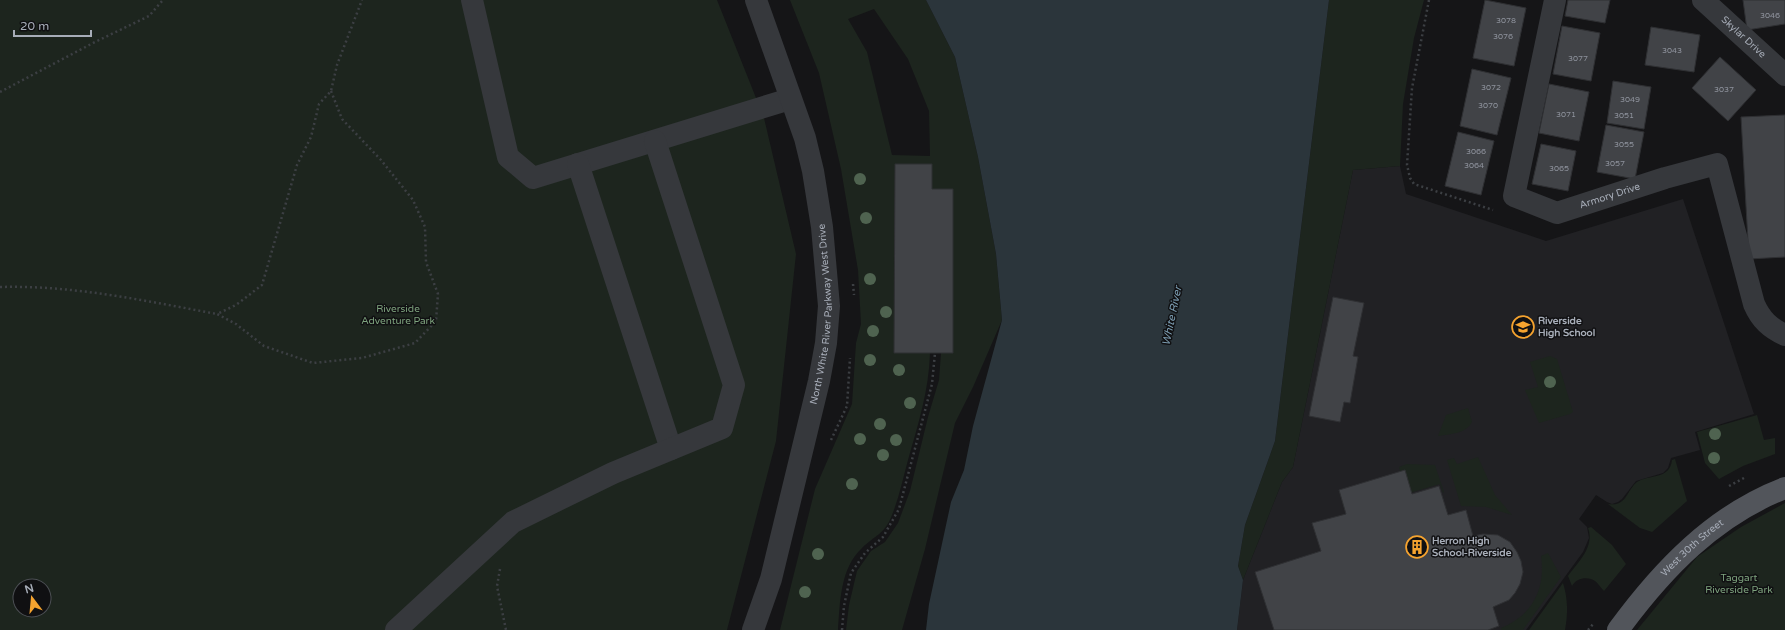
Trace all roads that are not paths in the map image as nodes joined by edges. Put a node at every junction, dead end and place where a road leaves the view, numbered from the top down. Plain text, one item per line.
1 (472, 0) edge
2 (756, 0) edge
3 (1555, 0) edge
4 (1703, 0) edge
5 (1785, 75) edge
6 (790, 99) junction
7 (655, 141) junction
8 (578, 164) junction
9 (1785, 335) edge
10 (671, 449) junction
11 (1785, 488) edge
12 (502, 555) road end
13 (472, 560) junction
14 (396, 630) edge
15 (753, 630) edge
16 (1618, 630) edge

1 - 8 street
2 - 6 street, North White River Parkway West Drive
3 - 9 street, Armory Drive
4 - 5 street, Skylar Drive
6 - 7 street
6 - 15 street, North White River Parkway West Drive
7 - 8 street
7 - 10 street
8 - 10 street
10 - 13 street
11 - 16 main road, West 30th Street
12 - 13 street
13 - 14 street

